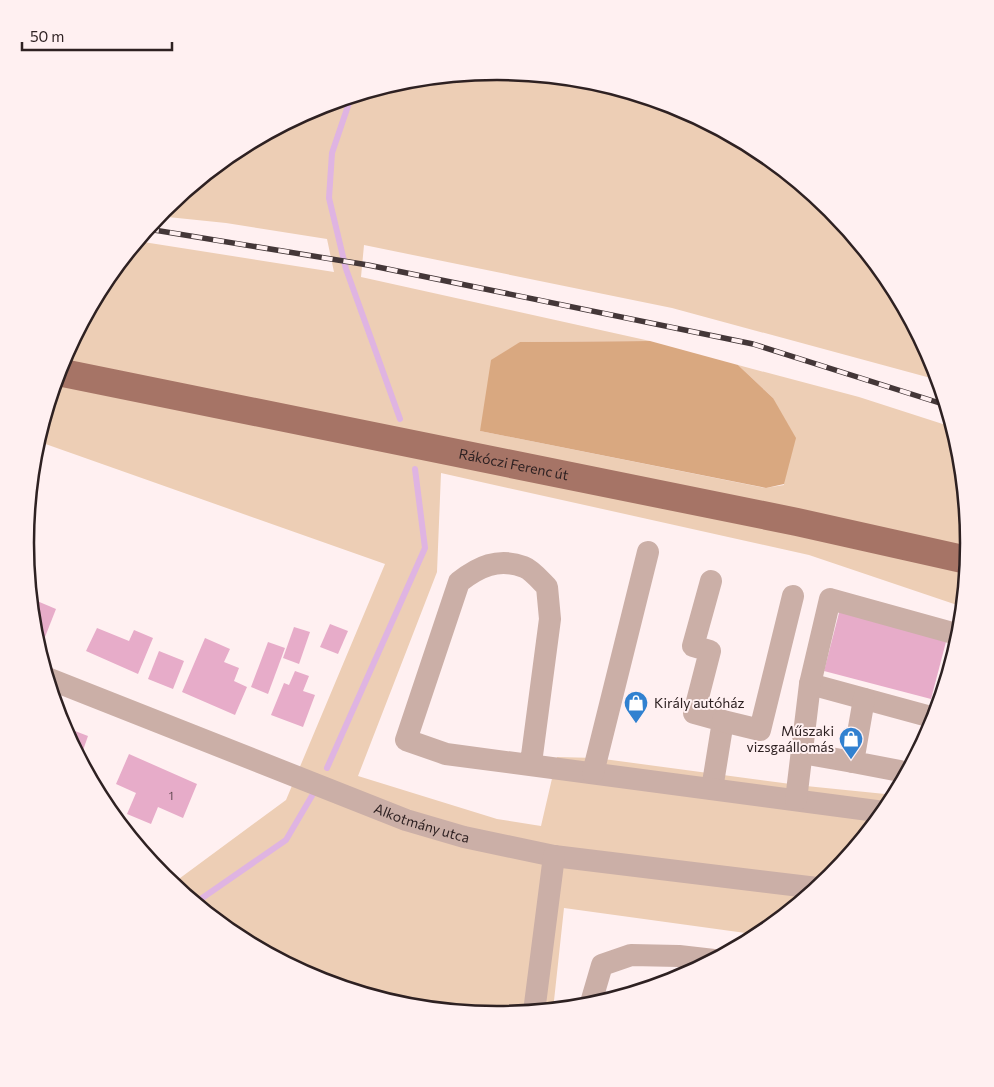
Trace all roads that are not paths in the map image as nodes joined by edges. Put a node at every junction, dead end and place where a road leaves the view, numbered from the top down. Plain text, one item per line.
1 (66, 374) edge
2 (648, 552) dead end
3 (960, 558) edge
4 (711, 581) dead end
5 (793, 596) dead end
6 (951, 633) edge
7 (55, 681) edge
8 (810, 684) junction
9 (864, 699) junction
10 (927, 716) edge
11 (723, 721) junction
12 (802, 753) junction
13 (853, 762) junction
14 (531, 763) junction
15 (900, 771) dead end
16 (593, 773) junction
17 (712, 789) junction
18 (796, 800) junction
19 (875, 811) edge
20 (554, 856) junction
21 (808, 887) edge
22 (703, 959) edge
23 (593, 997) edge
24 (535, 1005) edge

1 - 3 main road, Rákóczi Ferenc út
2 - 16 street
4 - 11 street
5 - 11 street
6 - 8 street
7 - 20 street, Alkotmány utca
8 - 9 street
8 - 12 street
9 - 10 street
9 - 13 street
11 - 17 street
12 - 13 street
12 - 18 street
13 - 15 street
14 - 14 street
14 - 16 street
16 - 17 street
17 - 18 street
18 - 19 street
20 - 21 street, Alkotmány utca
20 - 24 street
22 - 23 street

